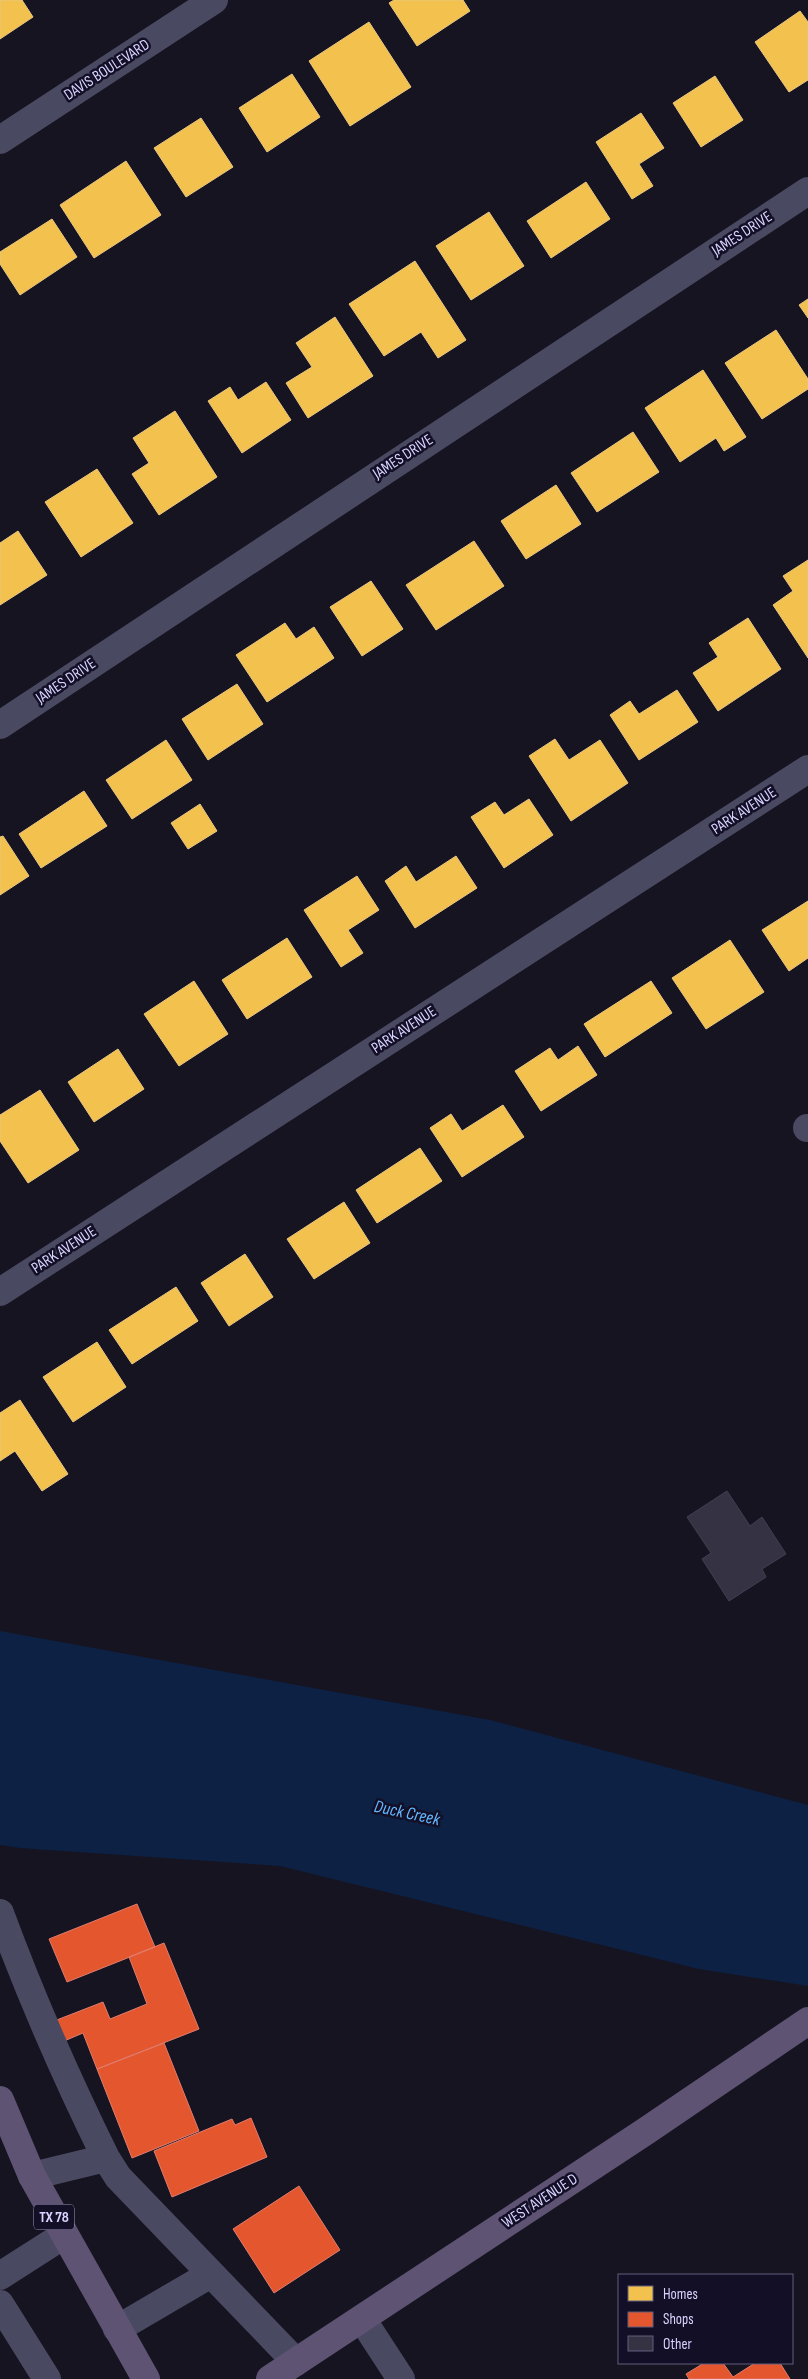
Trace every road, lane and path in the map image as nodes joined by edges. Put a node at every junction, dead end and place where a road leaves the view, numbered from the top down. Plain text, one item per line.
1 (214, 0) edge
2 (0, 140) edge
3 (808, 190) edge
4 (0, 725) edge
5 (808, 769) edge
6 (0, 1292) edge
7 (0, 1913) edge
8 (808, 2021) edge
9 (0, 2100) edge
10 (106, 2158) junction
11 (32, 2176) junction
12 (64, 2235) junction
13 (211, 2274) junction
14 (0, 2276) edge
15 (0, 2304) edge
16 (362, 2319) junction
17 (116, 2329) junction
18 (296, 2362) junction
19 (46, 2379) edge
20 (146, 2379) edge
21 (270, 2379) edge
22 (401, 2379) edge

1 - 2 street, DAVIS BOULEVARD
3 - 4 street, JAMES DRIVE
5 - 6 street, PARK AVENUE
7 - 10 street
8 - 16 main road, WEST AVENUE D
9 - 11 main road, TX 78
10 - 11 street
10 - 13 street
11 - 12 main road, TX 78
12 - 14 street
12 - 17 main road, TX 78
13 - 17 street
13 - 18 street
15 - 19 street
16 - 18 main road, WEST AVENUE D
16 - 22 street
17 - 20 main road, TX 78
18 - 21 main road, WEST AVENUE D

